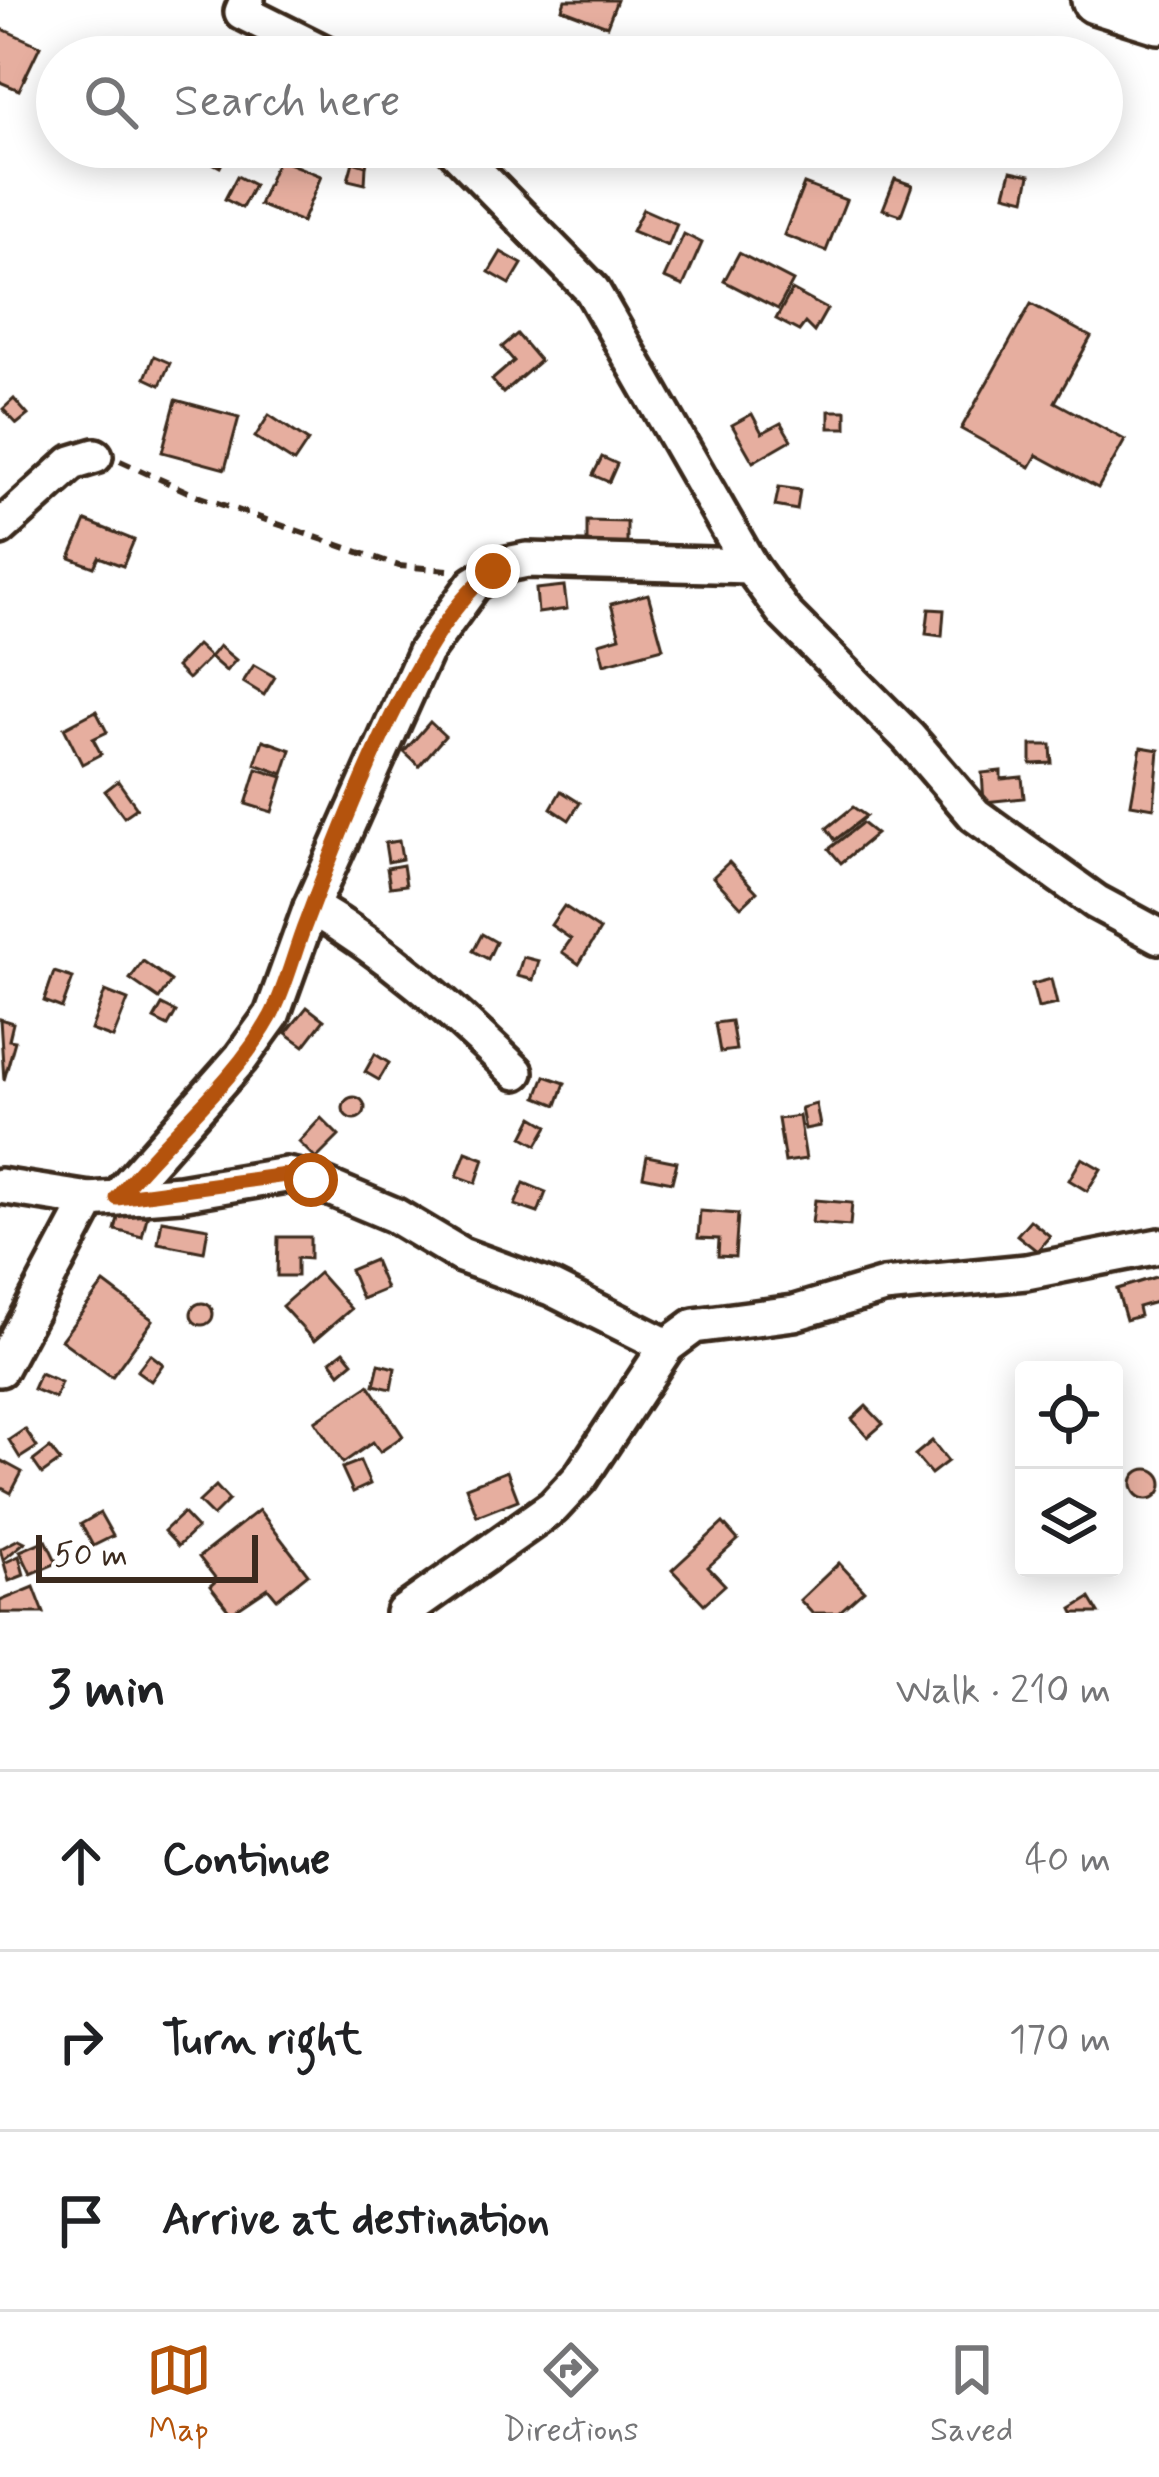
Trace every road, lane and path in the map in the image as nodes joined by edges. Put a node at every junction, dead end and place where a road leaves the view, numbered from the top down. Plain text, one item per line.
1 (1095, 0) edge
2 (234, 4) edge
3 (1159, 20) edge
4 (293, 36) edge
5 (473, 168) edge
6 (94, 456) joint
7 (0, 528) edge
8 (750, 566) junction
9 (493, 571) junction
10 (311, 907) junction
11 (1159, 936) edge
12 (516, 1072) dead end
13 (0, 1186) edge
14 (104, 1199) junction
15 (1159, 1246) edge
16 (667, 1346) junction
17 (0, 1369) edge
18 (403, 1613) edge

1 - 3 street
2 - 4 street
5 - 8 street
6 - 7 street
6 - 9 path
8 - 9 street
8 - 11 street
9 - 10 street
10 - 12 street
10 - 14 street
13 - 14 street
14 - 16 street
14 - 17 street
15 - 16 street
16 - 18 street

